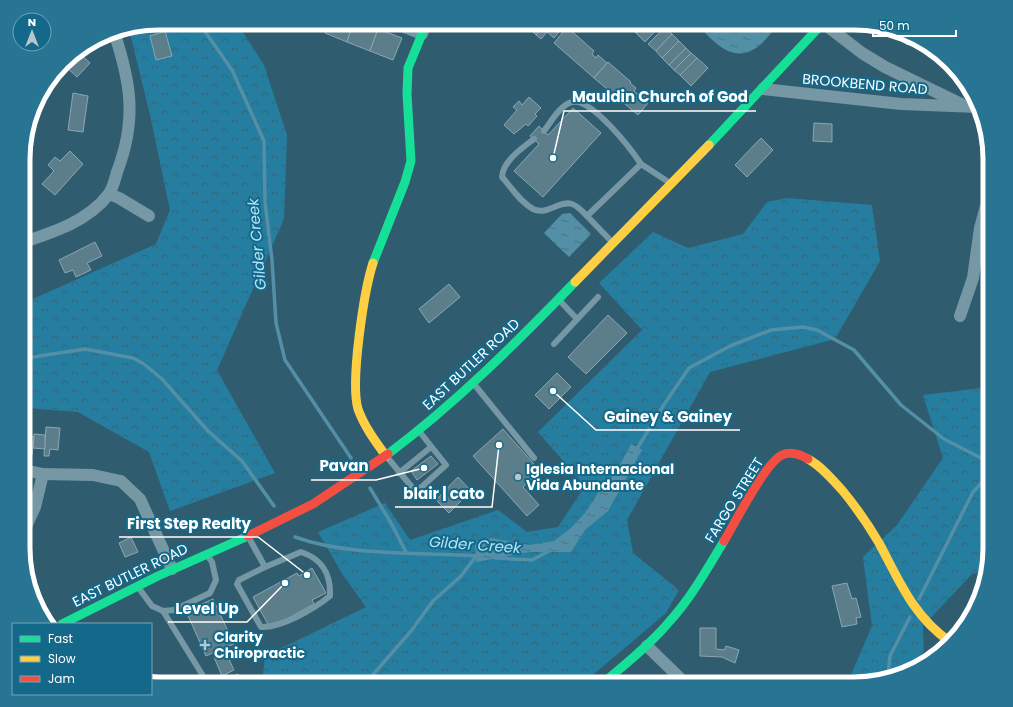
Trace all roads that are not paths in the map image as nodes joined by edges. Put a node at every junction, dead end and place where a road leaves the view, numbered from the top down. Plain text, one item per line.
1 (423, 30) edge
2 (817, 30) edge
3 (832, 30) edge
4 (116, 38) edge
5 (763, 89) junction
6 (966, 106) junction
7 (972, 106) edge
8 (544, 131) dead end
9 (534, 139) dead end
10 (641, 164) junction
11 (672, 184) junction
12 (109, 194) junction
13 (149, 216) dead end
14 (587, 216) junction
15 (983, 217) edge
16 (30, 240) edge
17 (614, 243) junction
18 (598, 297) dead end
19 (558, 300) junction
20 (960, 316) dead end
21 (577, 319) junction
22 (554, 344) dead end
23 (474, 384) junction
24 (419, 431) junction
25 (431, 447) junction
26 (386, 456) junction
27 (534, 458) dead end
28 (30, 471) edge
29 (399, 472) junction
30 (43, 474) junction
31 (30, 518) edge
32 (248, 537) junction
33 (207, 554) junction
34 (265, 567) junction
35 (172, 569) junction
36 (137, 586) junction
37 (163, 611) junction
38 (64, 623) edge
39 (946, 638) edge
40 (647, 646) junction
41 (204, 677) edge
42 (610, 677) edge
43 (679, 677) edge

1 - 26 main road
2 - 5 main road, EAST BUTLER ROAD
3 - 6 street, BROOKBEND ROAD
4 - 12 street
5 - 6 street, BROOKBEND ROAD
5 - 11 main road, EAST BUTLER ROAD
6 - 7 street, BROOKBEND ROAD
8 - 10 lane
9 - 14 lane
10 - 11 lane
10 - 14 lane
11 - 17 main road, EAST BUTLER ROAD
12 - 13 street
12 - 16 street
14 - 17 lane
15 - 20 street
17 - 19 main road, EAST BUTLER ROAD
18 - 21 lane
19 - 21 lane
19 - 23 main road, EAST BUTLER ROAD
21 - 22 lane
23 - 24 main road, EAST BUTLER ROAD
23 - 27 lane
24 - 25 lane
24 - 26 main road, EAST BUTLER ROAD
25 - 29 lane
25 - 29 lane
26 - 29 lane
26 - 32 main road, EAST BUTLER ROAD
28 - 30 street
30 - 31 street
30 - 35 street
32 - 33 main road, EAST BUTLER ROAD
32 - 34 lane
33 - 35 main road, EAST BUTLER ROAD
33 - 37 lane
34 - 34 lane
35 - 36 main road, EAST BUTLER ROAD
36 - 37 lane
36 - 38 main road, EAST BUTLER ROAD
37 - 41 lane
39 - 40 main road, FARGO STREET
40 - 42 main road, FARGO STREET
40 - 43 street

